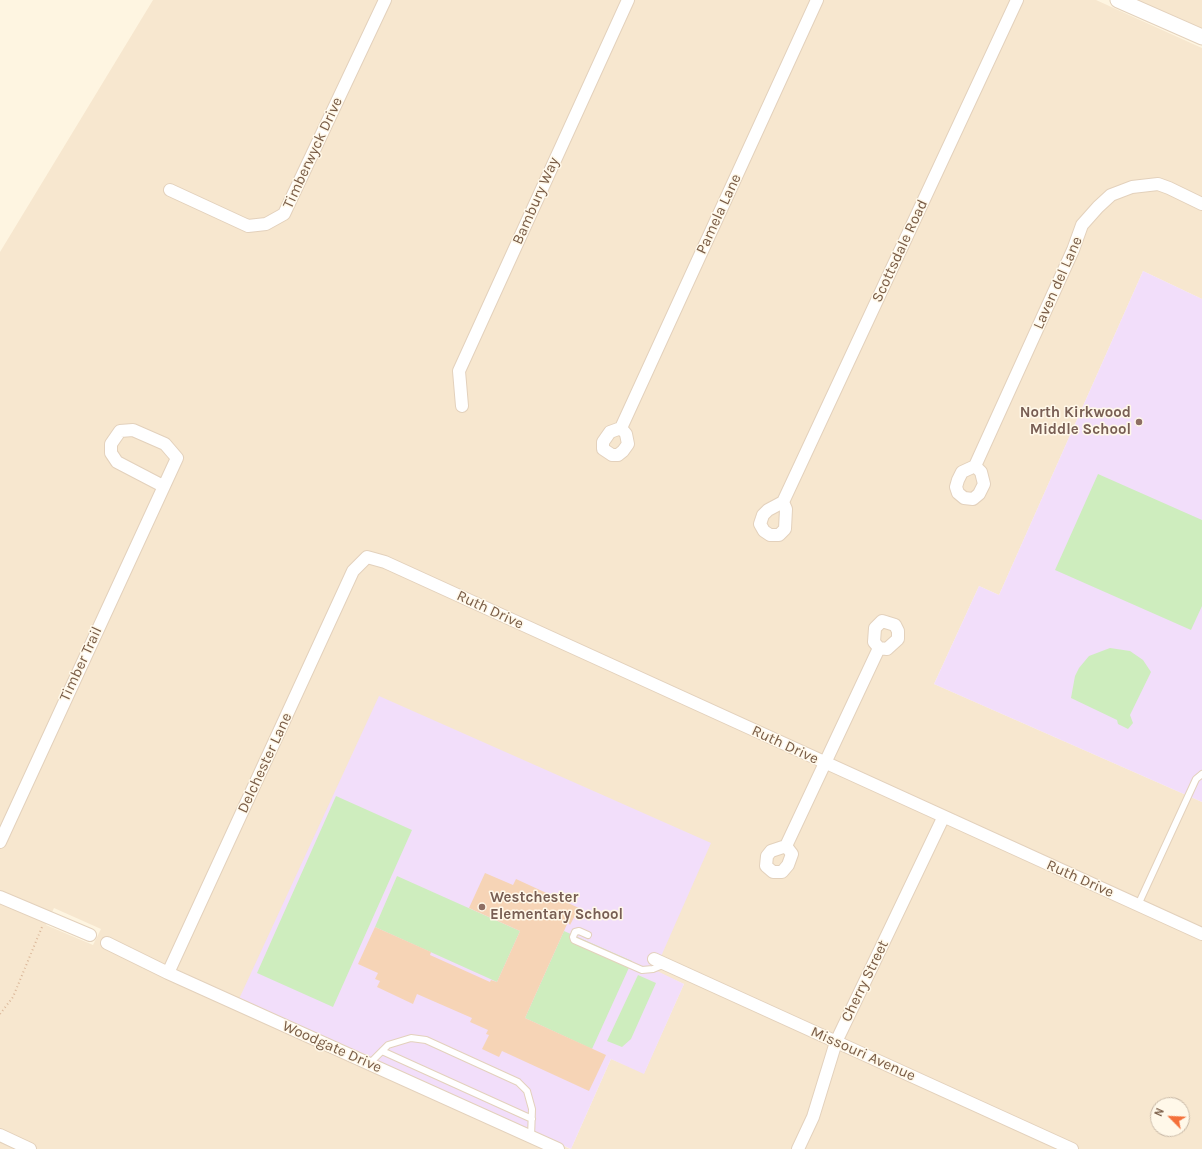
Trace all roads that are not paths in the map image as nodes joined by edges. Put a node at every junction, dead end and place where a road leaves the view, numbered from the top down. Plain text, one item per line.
1 (385, 0) edge
2 (628, 0) edge
3 (817, 0) edge
4 (1017, 0) edge
5 (1118, 0) edge
6 (1202, 37) edge
7 (170, 190) dead end
8 (1202, 204) edge
9 (462, 406) dead end
10 (621, 428) dead end
11 (975, 466) dead end
12 (163, 486) junction
13 (783, 502) dead end
14 (367, 557) joint
15 (879, 648) dead end
16 (824, 762) junction
17 (1202, 774) edge
18 (1199, 779) edge
19 (943, 818) junction
20 (0, 842) edge
21 (786, 846) dead end
22 (0, 897) edge
23 (1138, 905) junction
24 (588, 934) dead end
25 (1202, 934) edge
26 (90, 935) dead end
27 (107, 943) dead end
28 (659, 961) joint
29 (168, 973) junction
30 (836, 1042) junction
31 (382, 1051) junction
32 (368, 1064) junction
33 (532, 1120) junction
34 (0, 1135) edge
35 (531, 1137) junction
36 (30, 1149) edge
37 (558, 1149) edge
38 (798, 1149) edge
39 (1072, 1149) edge

1 - 7 street, Timberwyck Drive
2 - 9 street, Bambury Way
3 - 10 street, Pamela Lane
4 - 13 street, Scottsdale Road
5 - 6 street
8 - 11 street, Laven del Lane
12 - 12 street, Timber Trail
12 - 20 street, Timber Trail
14 - 16 street, Ruth Drive
14 - 29 street, Delchester Lane
15 - 16 street
16 - 19 street, Ruth Drive
16 - 21 street
17 - 18 lane
18 - 23 lane
19 - 23 street, Ruth Drive
19 - 30 street, Cherry Street
22 - 26 street
23 - 25 street, Ruth Drive
24 - 28 lane
27 - 29 street, Woodgate Drive
28 - 30 street, Missouri Avenue
29 - 32 street, Woodgate Drive
30 - 38 street, Cherry Street
30 - 39 street, Missouri Avenue
31 - 32 lane
31 - 33 lane
31 - 33 lane
32 - 35 street, Woodgate Drive
33 - 35 lane
34 - 36 street
35 - 37 street, Woodgate Drive

